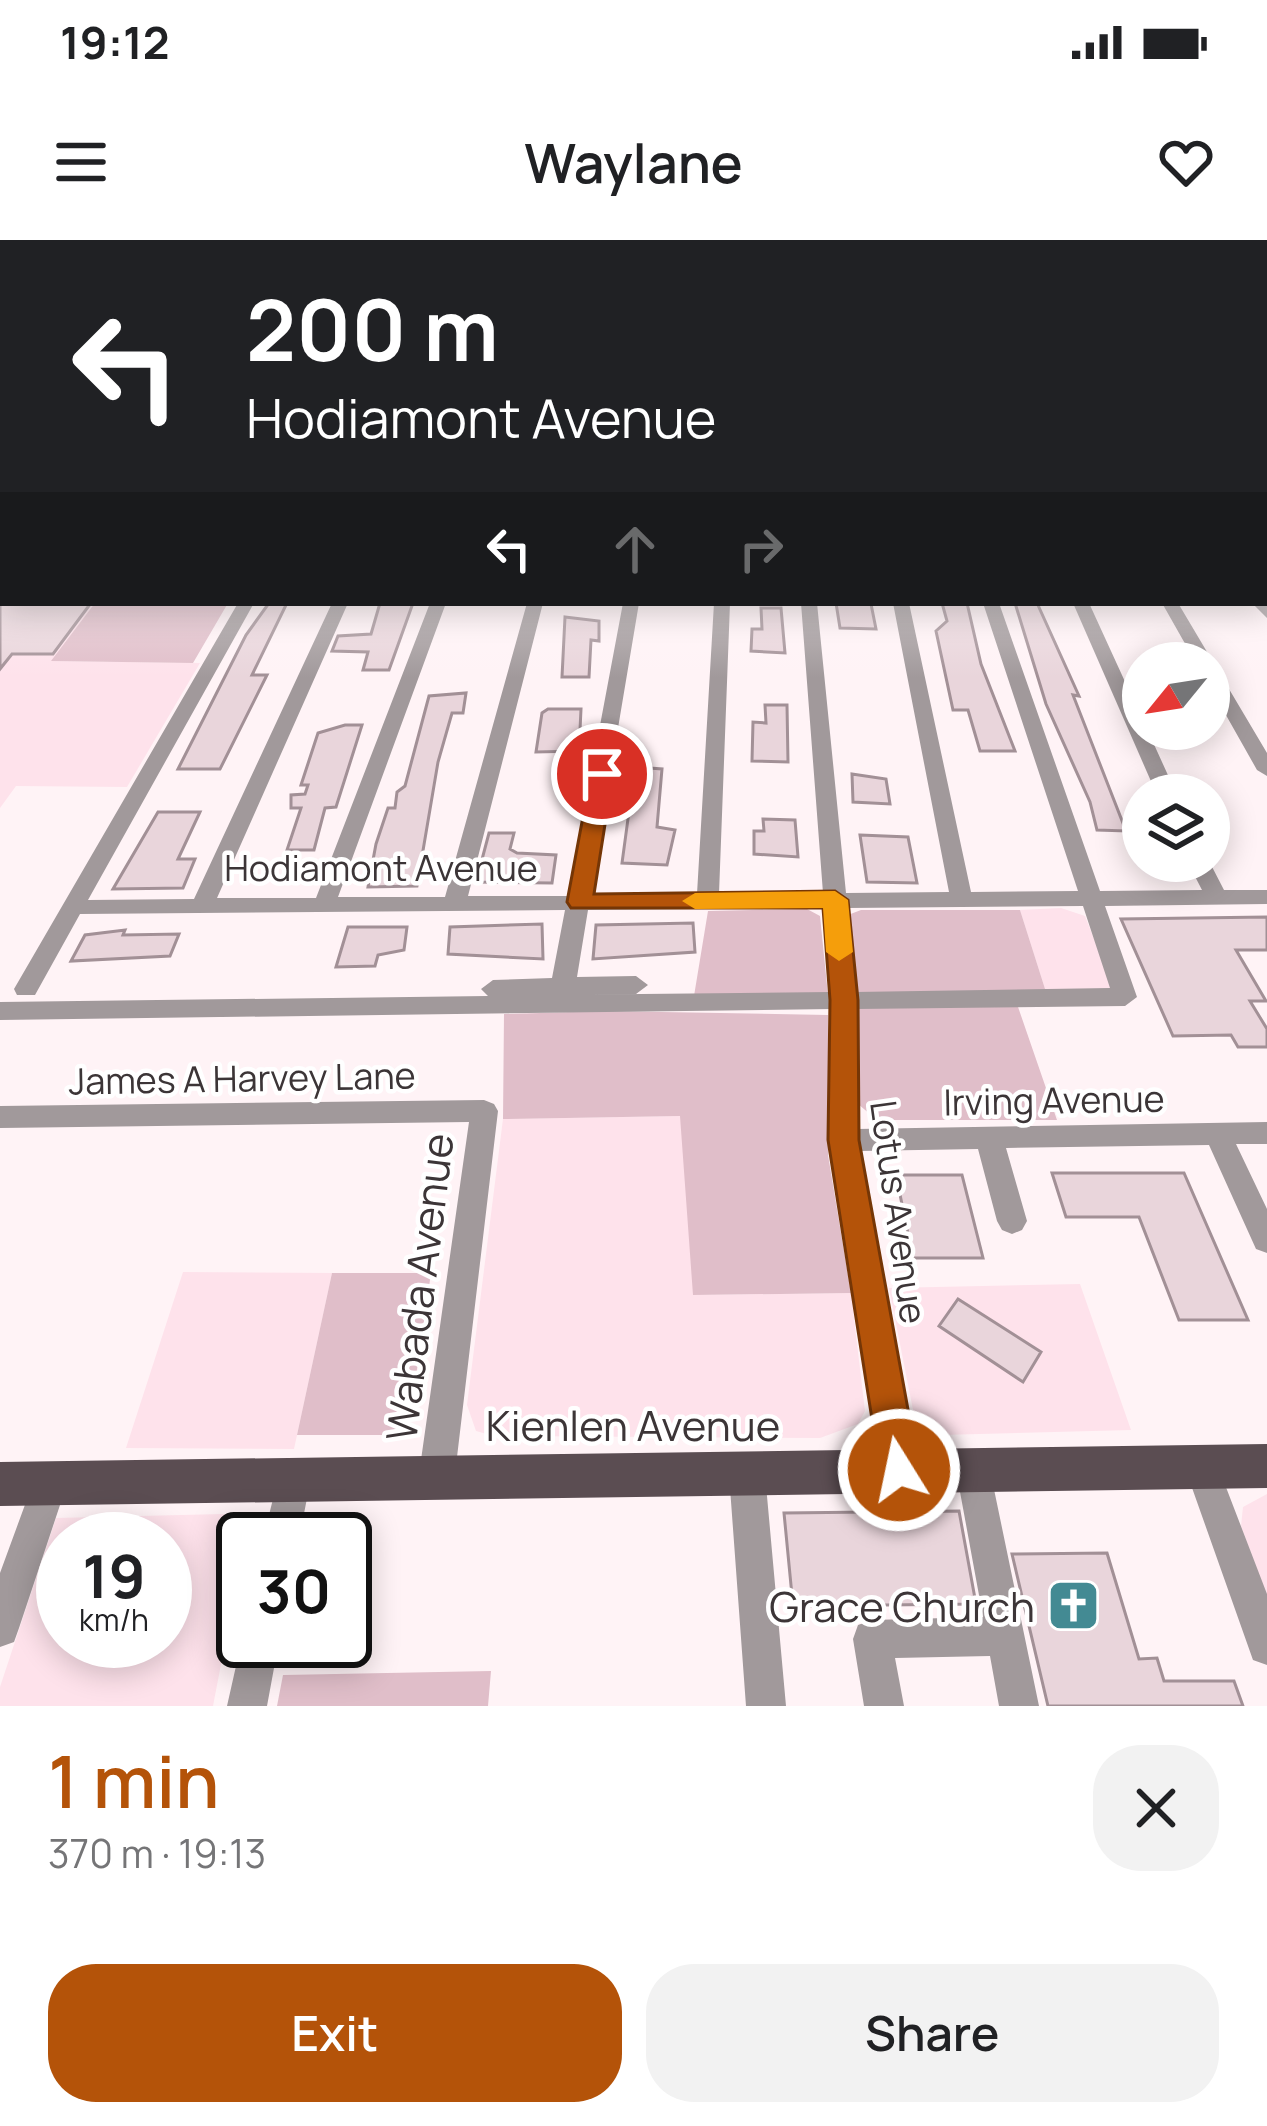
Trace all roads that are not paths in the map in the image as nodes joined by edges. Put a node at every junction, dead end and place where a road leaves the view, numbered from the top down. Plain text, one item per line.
1 (244, 606) edge
2 (339, 606) edge
3 (437, 606) edge
4 (534, 606) edge
5 (630, 606) edge
6 (722, 606) edge
7 (809, 606) edge
8 (902, 606) edge
9 (992, 606) edge
10 (1082, 606) edge
11 (1172, 606) edge
12 (1193, 642) edge
13 (1230, 706) edge
14 (1267, 770) edge
15 (1158, 774) edge
16 (1208, 882) edge
17 (1216, 897) junction
18 (1267, 897) edge
19 (962, 898) junction
20 (1088, 898) junction
21 (835, 900) junction
22 (708, 901) junction
23 (326, 902) junction
24 (455, 902) junction
25 (580, 902) junction
26 (203, 904) junction
27 (72, 907) junction
28 (563, 986) junction
29 (636, 986) dead end
30 (26, 989) dead end
31 (488, 989) dead end
32 (844, 1000) junction
33 (0, 1011) edge
34 (484, 1111) joint
35 (0, 1117) edge
36 (1217, 1133) junction
37 (1267, 1133) edge
38 (988, 1138) junction
39 (843, 1140) junction
40 (1012, 1221) dead end
41 (1267, 1240) edge
42 (1267, 1466) edge
43 (1202, 1468) junction
44 (899, 1470) junction
45 (973, 1470) junction
46 (437, 1474) junction
47 (747, 1474) junction
48 (292, 1483) junction
49 (0, 1484) edge
50 (49, 1484) junction
51 (286, 1512) edge
52 (1258, 1596) edge
53 (0, 1628) edge
54 (1005, 1636) junction
55 (1267, 1646) edge
56 (255, 1668) edge
57 (247, 1706) edge
58 (766, 1706) edge
59 (884, 1706) edge
60 (1018, 1706) edge

1 - 27 street
2 - 26 street
3 - 23 street
4 - 24 street
5 - 25 street
6 - 22 street
7 - 21 street, Lotus Avenue
8 - 19 street
9 - 20 street
10 - 15 street
11 - 12 street
13 - 14 street
16 - 17 street
17 - 18 street, Hodiamont Avenue
17 - 20 street, Hodiamont Avenue
19 - 20 street, Hodiamont Avenue
19 - 21 street, Hodiamont Avenue
20 - 32 street
21 - 22 street, Hodiamont Avenue
21 - 32 street, Lotus Avenue
22 - 25 street, Hodiamont Avenue
23 - 24 street, Hodiamont Avenue
23 - 26 street, Hodiamont Avenue
24 - 25 street, Hodiamont Avenue
25 - 28 street
26 - 27 street, Hodiamont Avenue
27 - 30 street
28 - 29 street
28 - 31 street
32 - 33 street
32 - 39 street, Lotus Avenue
34 - 35 street, James A Harvey Lane
34 - 46 street, Wabada Avenue
36 - 37 street, Irving Avenue
36 - 38 street, Irving Avenue
36 - 41 street
38 - 39 street, Irving Avenue
38 - 40 street
39 - 44 street, Lotus Avenue
42 - 43 main road, Kienlen Avenue
43 - 45 main road, Kienlen Avenue
43 - 52 street
44 - 45 main road, Kienlen Avenue
44 - 47 main road, Kienlen Avenue
45 - 54 street
46 - 47 main road, Kienlen Avenue
46 - 48 main road, Kienlen Avenue
47 - 58 street
48 - 50 main road, Kienlen Avenue
48 - 51 street
49 - 50 main road, Kienlen Avenue
50 - 53 street
52 - 55 street
54 - 59 street
54 - 60 street
56 - 57 street

